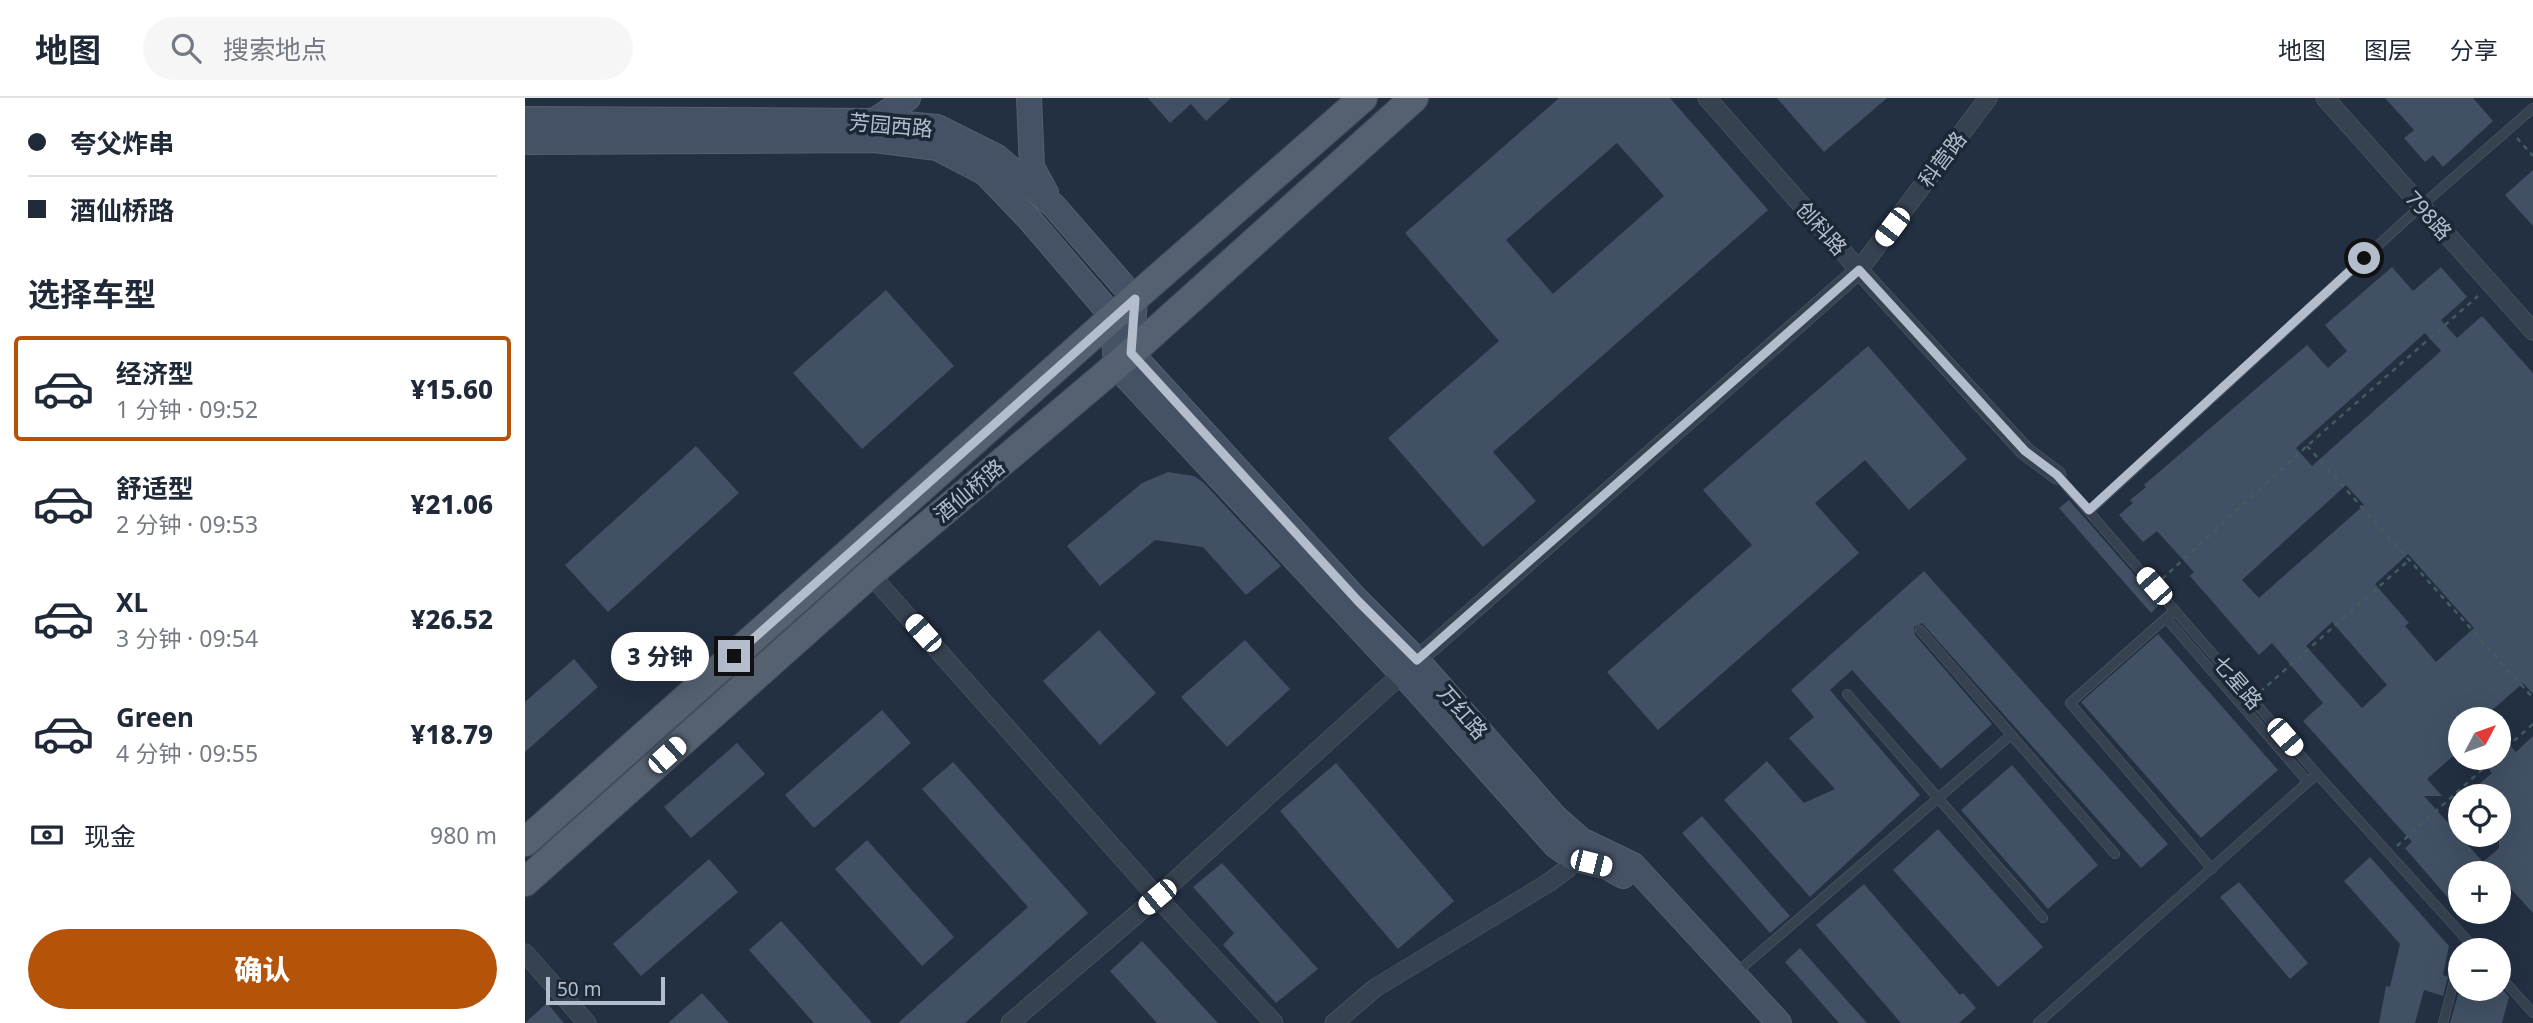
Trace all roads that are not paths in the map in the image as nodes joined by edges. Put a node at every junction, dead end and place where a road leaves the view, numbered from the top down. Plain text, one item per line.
1 (908, 98) edge
2 (1029, 98) edge
3 (1363, 98) edge
4 (1414, 98) edge
5 (1707, 98) edge
6 (1988, 98) edge
7 (2325, 98) edge
8 (2533, 108) edge
9 (525, 119) edge
10 (874, 121) junction
11 (525, 142) edge
12 (1054, 205) junction
13 (2421, 206) junction
14 (1859, 270) junction
15 (1135, 299) junction
16 (1113, 317) junction
17 (2533, 331) edge
18 (1123, 359) junction
19 (2057, 475) joint
20 (2089, 510) junction
21 (870, 574) junction
22 (2175, 610) junction
23 (2166, 618) junction
24 (1920, 630) dead end
25 (1409, 667) junction
26 (1847, 694) dead end
27 (2011, 735) junction
28 (2317, 774) junction
29 (2308, 782) junction
30 (1939, 799) junction
31 (525, 842) edge
32 (2116, 854) dead end
33 (1574, 859) junction
34 (2212, 869) junction
35 (525, 882) edge
36 (1157, 897) junction
37 (2043, 918) dead end
38 (2465, 938) edge
39 (525, 953) edge
40 (1735, 975) junction
41 (2511, 988) edge
42 (2449, 1001) edge
43 (2533, 1013) edge
44 (587, 1023) edge
45 (1010, 1023) edge
46 (1274, 1023) edge
47 (1334, 1023) edge
48 (1756, 1023) edge
49 (1779, 1023) edge
50 (2038, 1023) edge
51 (2443, 1023) edge

1 - 10 main road
2 - 12 main road
3 - 15 main road, 酒仙桥路
4 - 18 main road, 酒仙桥路
5 - 14 street, 创科路
6 - 14 street, 科营路
7 - 13 street, 798路
8 - 13 lane
9 - 10 main road, 芳园西路
10 - 12 main road, 芳园西路
11 - 16 main road, 芳园西路
12 - 15 main road, 芳园西路
13 - 17 street, 798路
13 - 20 lane
14 - 19 street, 创科路
14 - 25 street, 科营路
15 - 16 main road, 酒仙桥路
15 - 18 main road
16 - 18 main road
16 - 31 main road, 酒仙桥路
18 - 21 main road, 酒仙桥路
18 - 25 main road, 万红路
19 - 20 lane, 七星路
20 - 22 lane, 七星路
21 - 35 main road, 酒仙桥路
21 - 36 street
22 - 23 lane
22 - 28 lane, 七星路
23 - 29 lane
23 - 34 lane
24 - 27 lane
25 - 33 main road, 万红路
25 - 36 street, 科营路
25 - 40 main road, 万红路
26 - 30 lane
27 - 30 lane
27 - 32 lane
28 - 29 lane
28 - 38 lane, 七星路
29 - 34 lane
30 - 37 lane
30 - 40 lane
33 - 47 street
33 - 48 main road, 万红路
34 - 50 lane
36 - 45 street, 科营路
36 - 46 street
39 - 44 street
40 - 49 main road, 万红路
41 - 43 lane
42 - 51 lane

